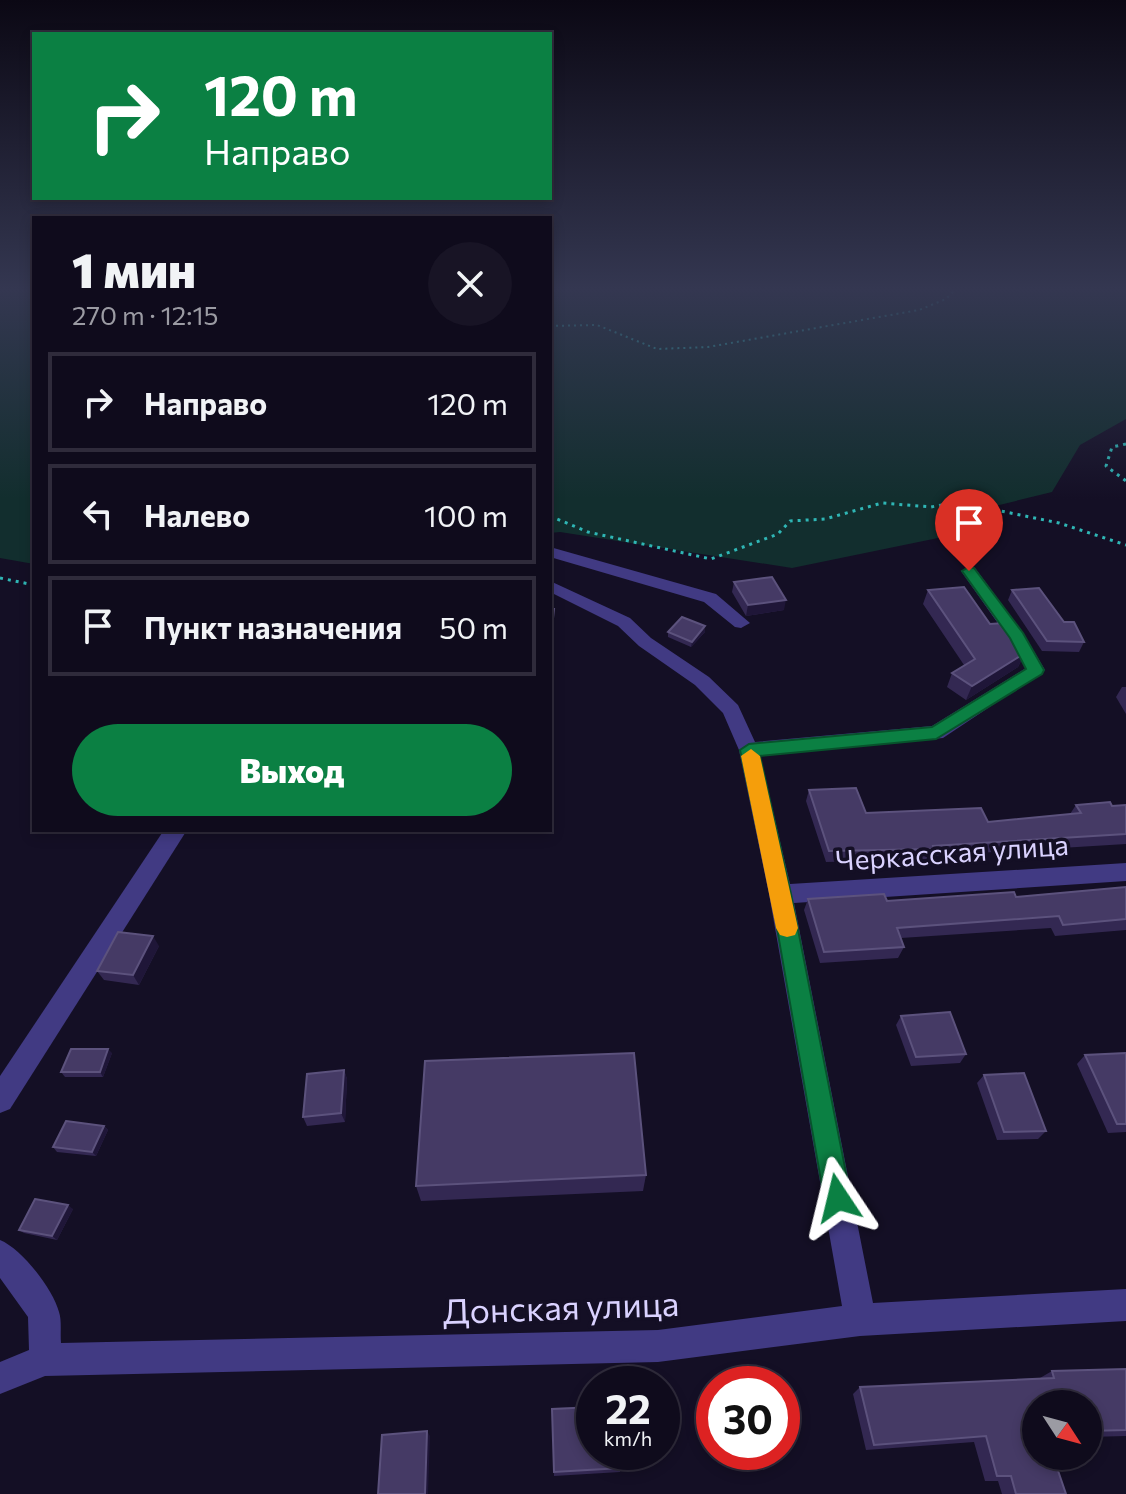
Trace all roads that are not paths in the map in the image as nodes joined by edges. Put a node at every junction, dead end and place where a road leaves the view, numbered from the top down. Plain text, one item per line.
1 (552, 553) edge
2 (969, 571) dead end
3 (552, 587) edge
4 (741, 623) dead end
5 (749, 750) junction
6 (175, 832) edge
7 (1126, 872) edge
8 (781, 894) junction
9 (0, 1100) edge
10 (0, 1255) edge
11 (1126, 1305) edge
12 (860, 1320) junction
13 (45, 1360) junction
14 (0, 1378) edge

1 - 4 street
2 - 5 street
3 - 5 street
5 - 8 street
6 - 9 street
7 - 8 street, Черкасская улица
8 - 12 street
10 - 13 street
11 - 12 street, Донская улица
12 - 13 street, Донская улица
13 - 14 street, Донская улица

